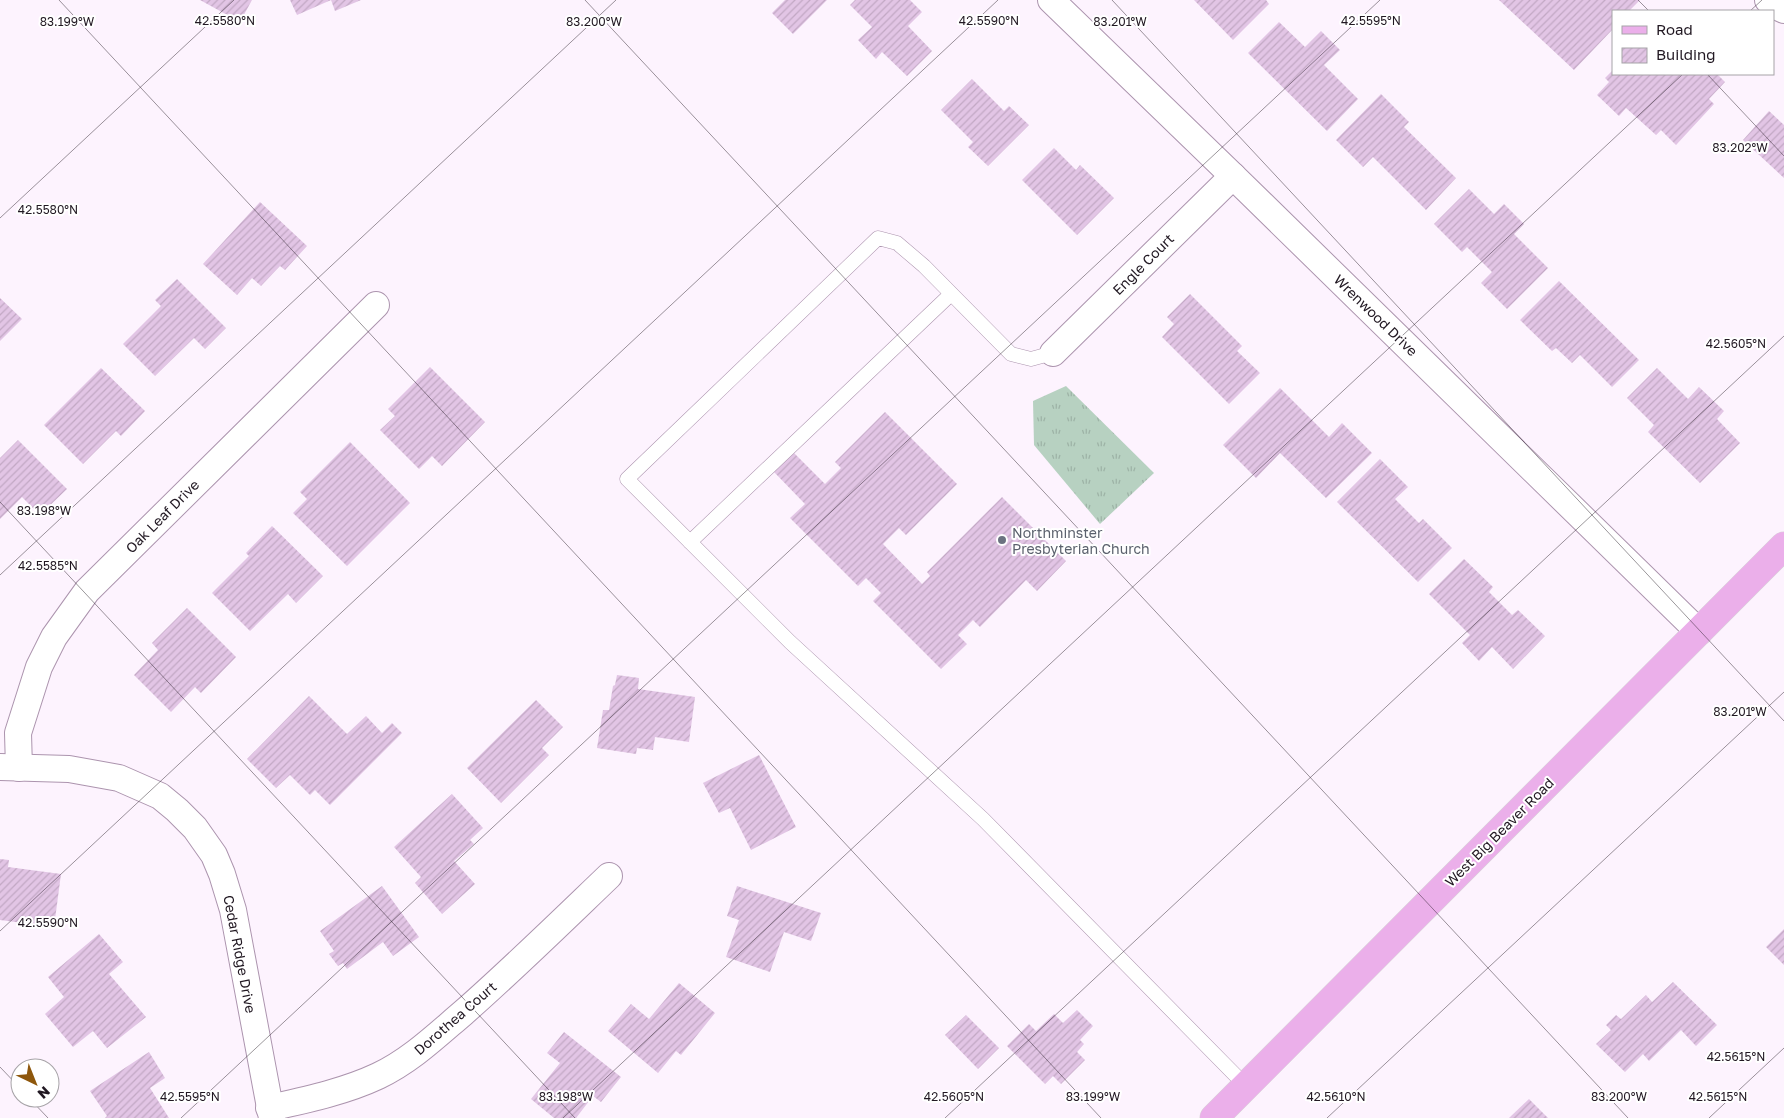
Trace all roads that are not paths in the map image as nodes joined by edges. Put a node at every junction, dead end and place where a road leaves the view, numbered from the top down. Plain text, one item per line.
1 (1051, 0) edge
2 (1768, 0) edge
3 (1784, 10) edge
4 (1234, 176) junction
5 (951, 294) junction
6 (376, 305) dead end
7 (1053, 353) joint
8 (690, 542) junction
9 (1784, 546) edge
10 (1699, 632) junction
11 (9, 768) edge
12 (610, 876) dead end
13 (1245, 1085) junction
14 (270, 1113) edge
15 (1214, 1118) edge

1 - 4 street, Wrenwood Drive
2 - 3 street
4 - 7 street, Engle Court
4 - 10 street, Wrenwood Drive
5 - 7 lane
5 - 8 lane
5 - 8 lane
6 - 11 street, Oak Leaf Drive
8 - 13 lane
9 - 10 main road, West Big Beaver Road
10 - 13 main road, West Big Beaver Road
11 - 14 street, Cedar Ridge Drive
12 - 14 street, Dorothea Court
13 - 15 main road, West Big Beaver Road

